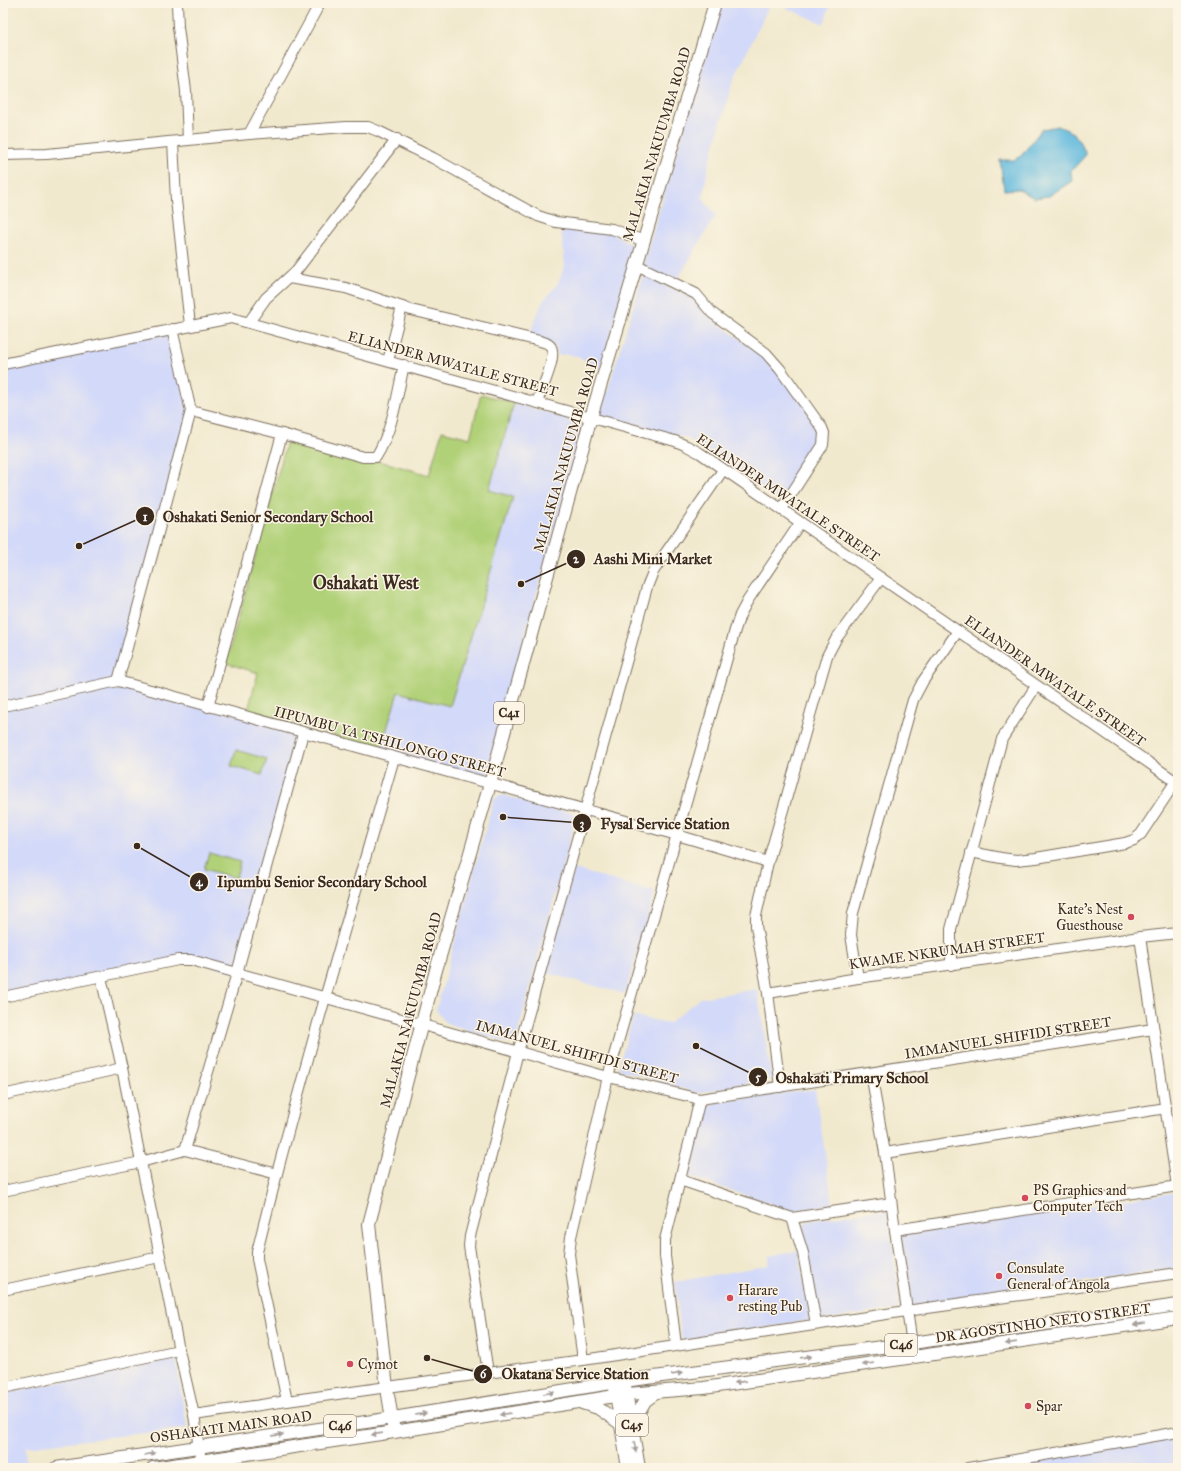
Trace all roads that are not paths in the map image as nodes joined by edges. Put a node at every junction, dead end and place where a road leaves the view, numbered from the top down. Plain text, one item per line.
1 (177, 3) edge
2 (320, 3) edge
3 (715, 3) edge
4 (249, 134) junction
5 (397, 139) junction
6 (188, 140) junction
7 (173, 142) junction
8 (3, 155) edge
9 (644, 241) junction
10 (637, 265) junction
11 (289, 278) junction
12 (402, 307) junction
13 (249, 322) junction
14 (190, 325) junction
15 (172, 329) junction
16 (388, 361) junction
17 (3, 364) edge
18 (404, 365) junction
19 (537, 402) junction
20 (191, 411) junction
21 (591, 417) junction
22 (282, 434) junction
23 (723, 470) junction
24 (781, 510) junction
25 (800, 523) junction
26 (881, 578) junction
27 (958, 631) junction
28 (118, 681) junction
29 (1036, 686) junction
30 (3, 706) edge
31 (208, 707) junction
32 (303, 733) junction
33 (394, 758) junction
34 (1177, 782) edge
35 (490, 784) junction
36 (585, 810) junction
37 (678, 835) junction
38 (971, 852) junction
39 (768, 862) junction
40 (1178, 933) edge
41 (1140, 937) junction
42 (951, 965) junction
43 (236, 973) junction
44 (101, 977) junction
45 (858, 978) junction
46 (768, 993) junction
47 (3, 998) edge
48 (325, 998) junction
49 (423, 1025) junction
50 (1154, 1029) junction
51 (518, 1052) junction
52 (122, 1068) junction
53 (871, 1073) junction
54 (608, 1077) junction
55 (780, 1087) junction
56 (3, 1095) edge
57 (700, 1099) junction
58 (1166, 1108) junction
59 (185, 1150) junction
60 (885, 1153) junction
61 (141, 1162) junction
62 (276, 1174) junction
63 (680, 1180) junction
64 (1177, 1186) edge
65 (3, 1191) edge
66 (891, 1203) junction
67 (792, 1218) junction
68 (895, 1230) junction
69 (160, 1257) junction
70 (1178, 1273) edge
71 (3, 1290) edge
72 (1178, 1305) edge
73 (906, 1311) junction
74 (1178, 1318) edge
75 (816, 1324) junction
76 (912, 1343) junction
77 (676, 1345) junction
78 (179, 1350) junction
79 (914, 1357) junction
80 (583, 1360) junction
81 (488, 1373) junction
82 (619, 1382) junction
83 (3, 1388) edge
84 (388, 1388) junction
85 (658, 1391) junction
86 (621, 1395) junction
87 (287, 1401) junction
88 (579, 1402) junction
89 (194, 1415) junction
90 (393, 1418) junction
91 (626, 1424) junction
92 (394, 1432) junction
93 (1178, 1432) edge
94 (199, 1447) junction
95 (201, 1461) junction
96 (75, 1467) edge
97 (56, 1468) edge
98 (153, 1468) edge
99 (628, 1468) edge
100 (639, 1468) edge
101 (968, 1468) edge

1 - 6 street
2 - 4 street
3 - 9 main road, MALAKIA NAKUUMBA ROAD / C41
4 - 5 street
4 - 6 street
5 - 9 street
5 - 11 street
6 - 7 street
7 - 8 street
7 - 14 street
9 - 10 main road, MALAKIA NAKUUMBA ROAD / C41
10 - 21 main road, MALAKIA NAKUUMBA ROAD / C41
10 - 24 street
11 - 12 street
11 - 13 street
12 - 16 street
12 - 19 street
13 - 14 street, ELIANDER MWATALE STREET
13 - 16 street, ELIANDER MWATALE STREET
14 - 15 street, ELIANDER MWATALE STREET
15 - 17 street, ELIANDER MWATALE STREET
15 - 20 street
16 - 18 street, ELIANDER MWATALE STREET
18 - 19 street, ELIANDER MWATALE STREET
18 - 22 street
19 - 21 street, ELIANDER MWATALE STREET
20 - 22 street
20 - 28 street
21 - 23 street, ELIANDER MWATALE STREET
21 - 35 main road, MALAKIA NAKUUMBA ROAD / C41
22 - 31 street
23 - 24 street, ELIANDER MWATALE STREET
23 - 36 street
24 - 25 street, ELIANDER MWATALE STREET
25 - 26 street, ELIANDER MWATALE STREET
25 - 37 street
26 - 27 street, ELIANDER MWATALE STREET
26 - 39 street
27 - 29 street, ELIANDER MWATALE STREET
27 - 45 street
28 - 30 street, IIPUMBU YA TSHILONGO STREET
28 - 31 street, IIPUMBU YA TSHILONGO STREET
29 - 34 street, ELIANDER MWATALE STREET
29 - 38 street
31 - 32 street, IIPUMBU YA TSHILONGO STREET
32 - 33 street, IIPUMBU YA TSHILONGO STREET
32 - 43 street
33 - 35 street, IIPUMBU YA TSHILONGO STREET
33 - 48 street
34 - 38 street
35 - 36 street, IIPUMBU YA TSHILONGO STREET
35 - 49 main road, MALAKIA NAKUUMBA ROAD / C41
36 - 37 street, IIPUMBU YA TSHILONGO STREET
36 - 51 street
37 - 39 street, IIPUMBU YA TSHILONGO STREET
37 - 54 street
38 - 42 street
39 - 46 street
40 - 41 street, KWAME NKRUMAH STREET
41 - 42 street, KWAME NKRUMAH STREET
41 - 50 street
42 - 45 street, KWAME NKRUMAH STREET
43 - 44 street, IMMANUEL SHIFIDI STREET
43 - 48 street, IMMANUEL SHIFIDI STREET
43 - 59 street
44 - 47 street, IMMANUEL SHIFIDI STREET
44 - 52 street
45 - 46 street, KWAME NKRUMAH STREET
46 - 55 street
48 - 49 street, IMMANUEL SHIFIDI STREET
48 - 62 street
49 - 51 street, IMMANUEL SHIFIDI STREET
49 - 84 main road, MALAKIA NAKUUMBA ROAD / C41
50 - 53 street, IMMANUEL SHIFIDI STREET
50 - 58 street
51 - 54 street, IMMANUEL SHIFIDI STREET
51 - 81 street
52 - 56 street
52 - 61 street
53 - 55 street, IMMANUEL SHIFIDI STREET
53 - 60 street
54 - 57 street, IMMANUEL SHIFIDI STREET
54 - 80 street
55 - 57 street, IMMANUEL SHIFIDI STREET
57 - 63 street
58 - 60 street
58 - 64 street
59 - 61 street
59 - 62 street
60 - 66 street
61 - 65 street
61 - 69 street
62 - 87 street
63 - 67 street
63 - 77 street
64 - 68 street
66 - 67 street
66 - 68 street
67 - 75 street
68 - 73 street
69 - 71 street
69 - 78 street
70 - 73 street
72 - 76 main road, DR AGOSTINHO NETO STREET / C46
73 - 75 street
73 - 76 street
74 -> 79 main road, DR AGOSTINHO NETO STREET / C46
75 - 77 street
76 - 79 street
82 -> 76 main road, DR AGOSTINHO NETO STREET / C46
77 - 80 street
78 - 83 street
78 - 89 street
79 -> 85 main road, DR AGOSTINHO NETO STREET / C46
80 - 81 street
81 - 84 street
82 - 86 main road, C45
90 -> 82 main road, OSHAKATI MAIN ROAD / C46
84 - 87 street
84 - 90 main road, MALAKIA NAKUUMBA ROAD / C41
85 - 86 main road, DR AGOSTINHO NETO STREET / C46
85 - 91 main road
86 - 88 main road, OSHAKATI MAIN ROAD / C46
86 - 91 main road, C45
87 - 89 street
88 - 91 main road
88 -> 92 main road, OSHAKATI MAIN ROAD / C46
89 - 94 street
90 - 92 main road, MALAKIA NAKUUMBA ROAD / C41
94 -> 90 main road, OSHAKATI MAIN ROAD / C46
91 - 99 main road, C45
91 -> 100 main road, C45
92 -> 95 main road, OSHAKATI MAIN ROAD / C46
93 - 101 street
94 - 95 street
96 -> 94 main road, OSHAKATI MAIN ROAD / C46
95 - 98 main road, OSHAKATI MAIN ROAD / C46
96 - 97 main road, OSHAKATI MAIN ROAD / C46

